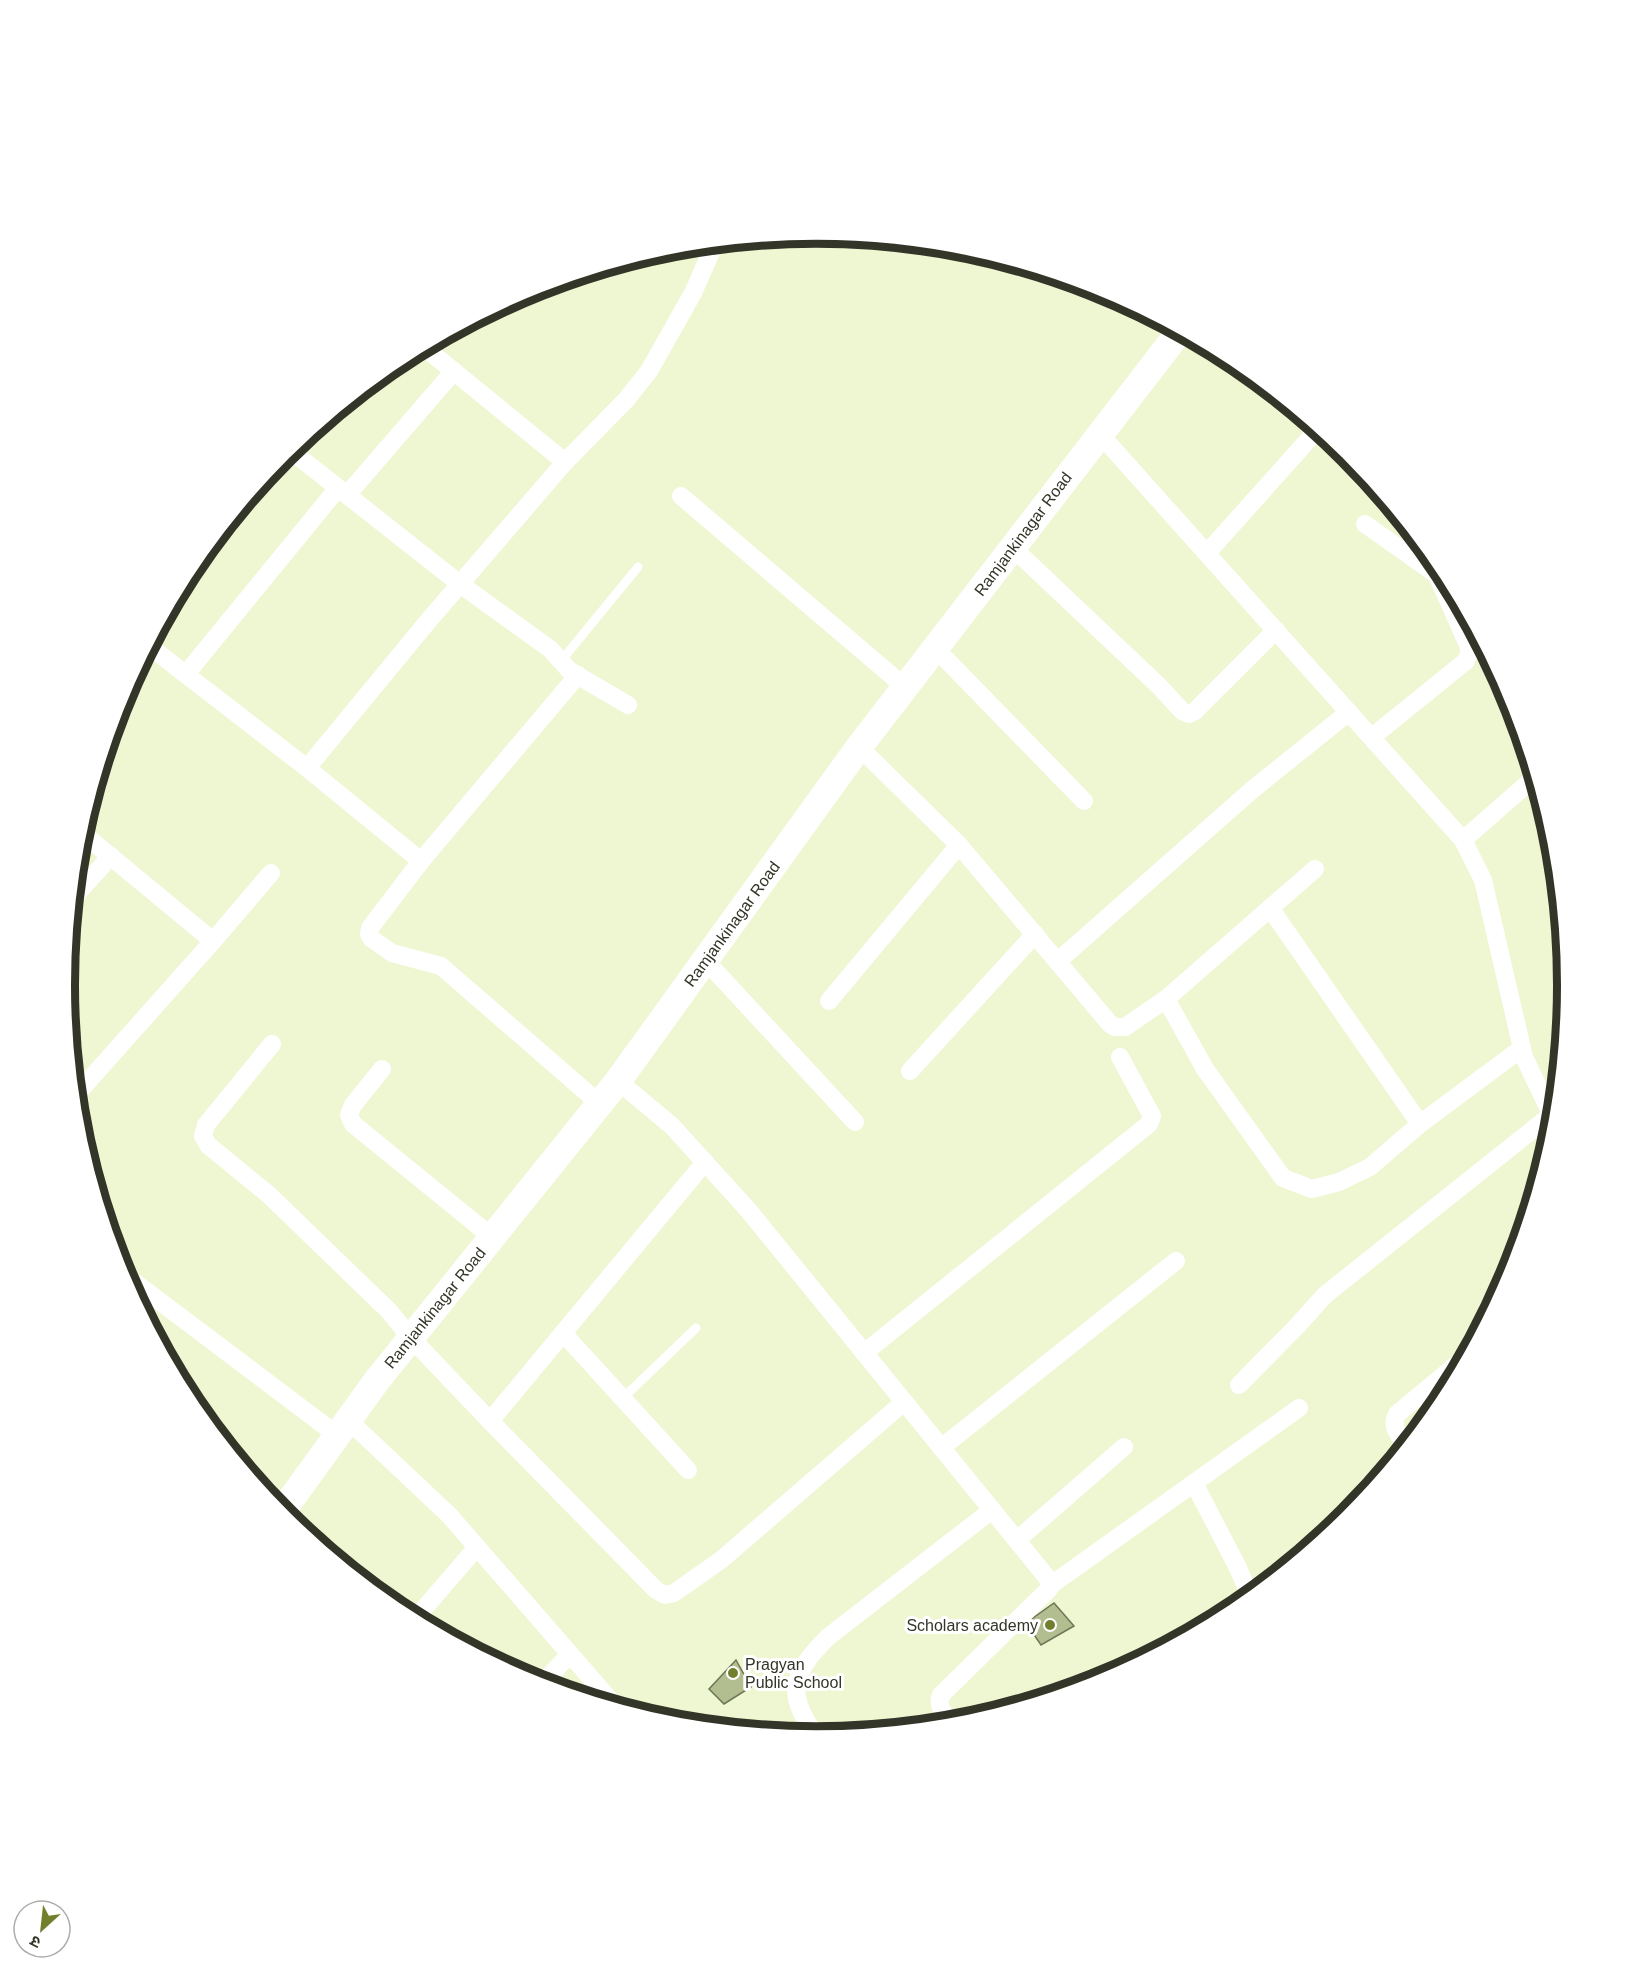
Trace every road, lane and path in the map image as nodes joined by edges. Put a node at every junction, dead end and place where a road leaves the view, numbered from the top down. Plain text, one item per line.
1 (711, 251) edge
2 (1175, 337) edge
3 (431, 352) edge
4 (454, 371) junction
5 (1100, 433) junction
6 (1313, 435) edge
7 (297, 456) edge
8 (565, 462) junction
9 (342, 492) junction
10 (681, 496) dead end
11 (1365, 524) dead end
12 (1012, 547) junction
13 (1207, 553) junction
14 (638, 567) dead end
15 (1430, 570) edge
16 (460, 584) junction
17 (1444, 592) edge
18 (1275, 630) junction
19 (935, 648) junction
20 (155, 651) edge
21 (561, 661) junction
22 (186, 675) junction
23 (578, 675) junction
24 (905, 687) junction
25 (628, 705) dead end
26 (1349, 712) junction
27 (1372, 737) junction
28 (859, 747) junction
29 (307, 768) junction
30 (1529, 782) edge
31 (1084, 801) dead end
32 (90, 839) edge
33 (1463, 840) junction
34 (959, 845) junction
35 (111, 856) junction
36 (421, 861) junction
37 (1315, 869) dead end
38 (272, 873) dead end
39 (81, 889) edge
40 (1270, 908) junction
41 (1035, 934) junction
42 (213, 941) junction
43 (706, 961) junction
44 (1058, 961) junction
45 (1166, 999) junction
46 (829, 1001) dead end
47 (272, 1044) dead end
48 (1522, 1048) junction
49 (1120, 1058) dead end
50 (382, 1069) dead end
51 (910, 1071) dead end
52 (618, 1081) junction
53 (82, 1088) edge
54 (600, 1104) junction
55 (1548, 1108) edge
56 (855, 1122) dead end
57 (1420, 1124) junction
58 (1545, 1125) edge
59 (705, 1162) junction
60 (492, 1237) junction
61 (1176, 1261) dead end
62 (137, 1283) edge
63 (696, 1328) dead end
64 (563, 1333) junction
65 (411, 1338) junction
66 (864, 1353) junction
67 (1450, 1370) edge
68 (1239, 1385) dead end
69 (622, 1398) junction
70 (904, 1402) junction
71 (1299, 1408) dead end
72 (490, 1421) junction
73 (343, 1428) junction
74 (1403, 1440) edge
75 (1125, 1447) dead end
76 (941, 1448) junction
77 (688, 1470) dead end
78 (1194, 1483) junction
79 (287, 1505) edge
80 (992, 1510) junction
81 (1017, 1540) junction
82 (477, 1547) junction
83 (1051, 1585) junction
84 (1247, 1588) edge
85 (421, 1612) edge
86 (570, 1654) junction
87 (549, 1677) edge
88 (607, 1697) edge
89 (946, 1715) edge
90 (809, 1727) edge

1 - 8 street
2 - 5 street, Ramjankinagar Road
3 - 4 street
4 - 8 street
4 - 9 street
5 - 12 street, Ramjankinagar Road
5 - 13 street
6 - 13 street
7 - 9 street
8 - 16 street
9 - 16 street
9 - 22 street
10 - 24 street
11 - 15 street
12 - 18 street
12 - 19 street, Ramjankinagar Road
13 - 18 street
14 - 21 lane
16 - 21 street
16 - 29 street
17 - 27 street
18 - 26 street
19 - 24 street, Ramjankinagar Road
19 - 31 street
20 - 22 street
21 - 23 street
22 - 29 street
23 - 25 street
23 - 36 street
24 - 28 street, Ramjankinagar Road
26 - 27 street
26 - 44 street
27 - 33 street
28 - 34 street
28 - 43 street, Ramjankinagar Road
29 - 36 street
30 - 33 street
32 - 35 street
33 - 48 street
34 - 41 street
34 - 46 street
35 - 39 street
35 - 42 street
36 - 54 street
37 - 40 street
38 - 42 street
40 - 45 street
40 - 57 street
41 - 44 street
41 - 51 street
42 - 53 street
43 - 52 street, Ramjankinagar Road
43 - 56 street
44 - 45 street
45 - 57 street
47 - 65 street
48 - 55 street
48 - 57 street
49 - 66 street
50 - 60 street
52 - 54 street, Ramjankinagar Road
52 - 59 street
54 - 60 street, Ramjankinagar Road
58 - 68 street
59 - 64 street
59 - 66 street
60 - 65 street, Ramjankinagar Road
61 - 76 street
62 - 73 street
63 - 69 lane
64 - 69 street
64 - 72 street
65 - 72 street
65 - 73 street, Ramjankinagar Road
66 - 70 street
67 - 74 street
69 - 77 street
70 - 72 street
70 - 76 street
71 - 78 street
73 - 79 street, Ramjankinagar Road
73 - 82 street
75 - 81 street
76 - 80 street
78 - 83 street
78 - 84 street
80 - 81 street
80 - 90 street
81 - 83 street
82 - 85 street
82 - 86 street
83 - 89 street
86 - 87 street
86 - 88 street

